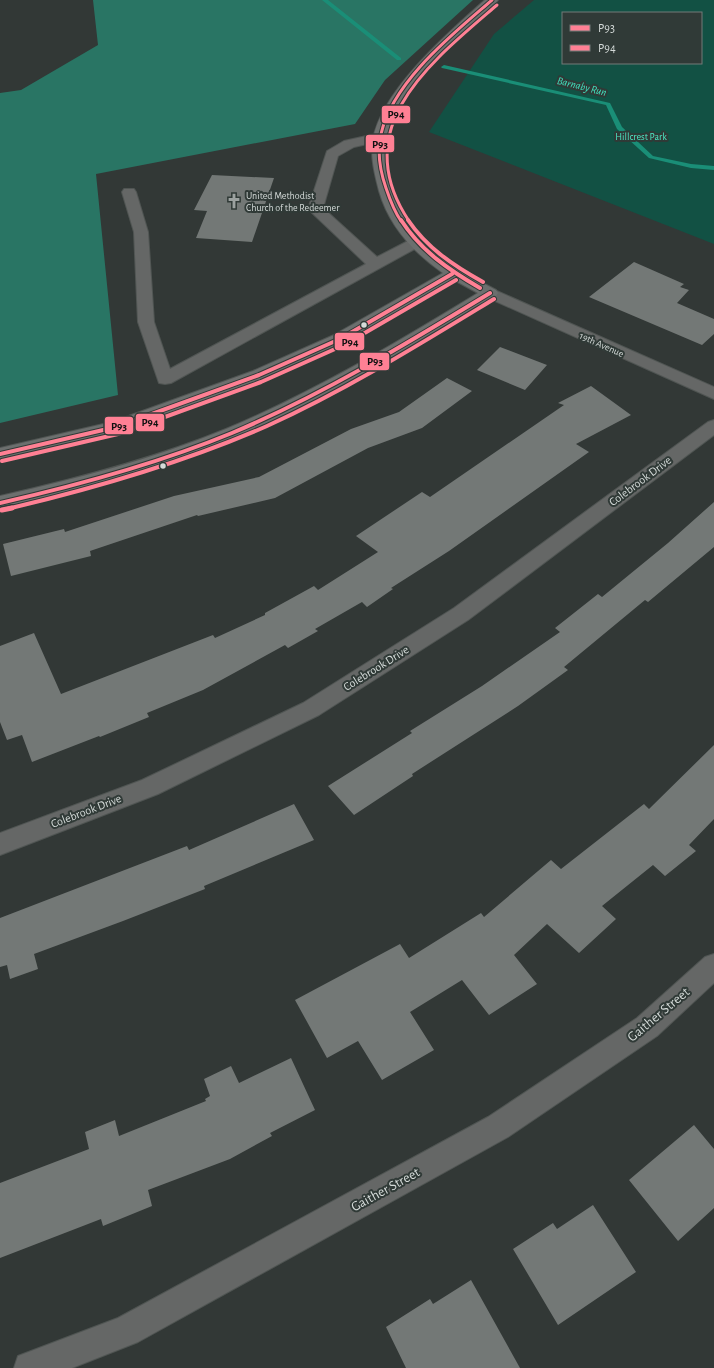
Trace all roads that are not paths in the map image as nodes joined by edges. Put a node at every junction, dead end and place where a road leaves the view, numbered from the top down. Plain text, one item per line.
1 (492, 0) edge
2 (380, 137) junction
3 (129, 192) dead end
4 (415, 243) junction
5 (375, 264) junction
6 (452, 274) junction
7 (490, 293) junction
8 (714, 394) edge
9 (714, 426) edge
10 (0, 454) edge
11 (0, 503) edge
12 (0, 844) edge
13 (714, 966) edge
14 (30, 1368) edge

1 - 2 main road
2 - 4 main road
2 - 5 street
3 - 5 street
4 - 5 street
4 - 6 main road
6 - 7 main road
6 - 10 main road
7 - 8 street, 19th Avenue
7 - 11 main road
9 - 12 street, Colebrook Drive
13 - 14 street, Gaither Street

